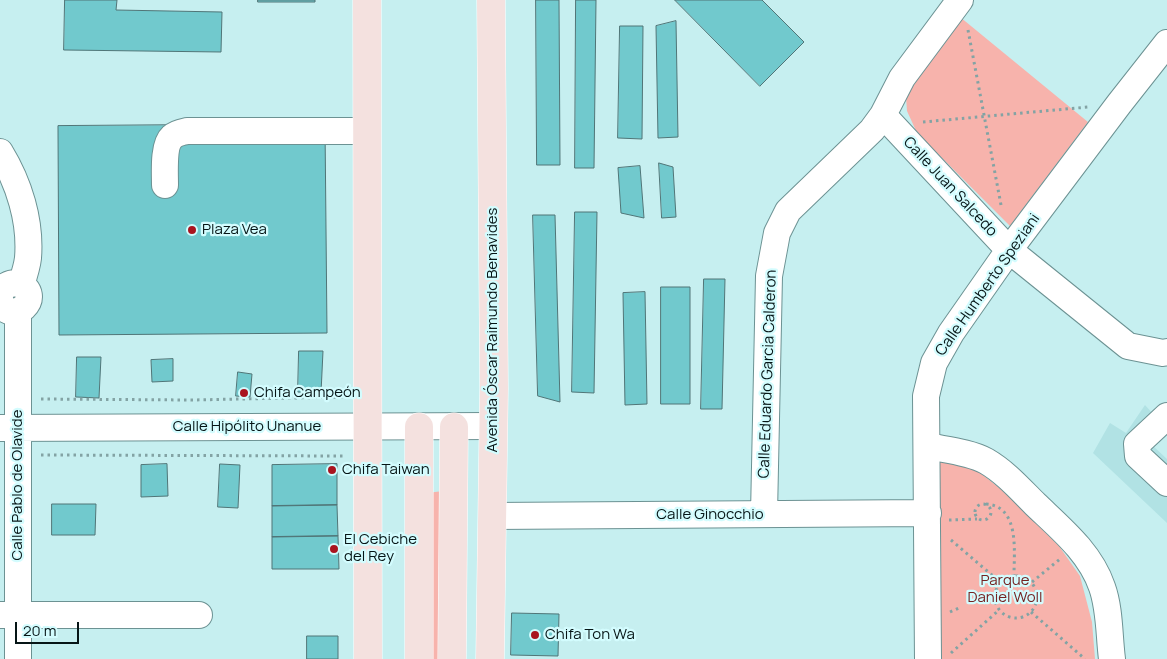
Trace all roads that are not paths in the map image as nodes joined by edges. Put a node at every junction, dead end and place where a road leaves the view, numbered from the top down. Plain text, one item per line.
1 (366, 0) edge
2 (491, 0) edge
3 (960, 0) edge
4 (1167, 43) edge
5 (888, 120) junction
6 (366, 131) junction
7 (0, 152) edge
8 (165, 185) dead end
9 (1009, 250) junction
10 (10, 298) edge
11 (1167, 352) edge
12 (1167, 416) edge
13 (494, 426) junction
14 (366, 427) junction
15 (419, 427) junction
16 (454, 427) junction
17 (9, 428) edge
18 (927, 446) junction
19 (1167, 483) edge
20 (764, 514) junction
21 (492, 516) junction
22 (936, 517) junction
23 (9, 615) edge
24 (199, 615) dead end
25 (18, 659) edge
26 (368, 659) edge
27 (419, 659) edge
28 (452, 659) edge
29 (490, 659) edge
30 (928, 659) edge
31 (1112, 659) edge

1 - 6 main road
2 - 13 main road, Avenida Óscar Raimundo Benavides
3 - 5 street, Calle Eduardo Garcia Calderon
4 - 9 street, Calle Humberto Speziani
5 - 9 street, Calle Juan Salcedo
5 - 20 street, Calle Eduardo Garcia Calderon
6 - 8 street
6 - 14 main road
7 - 10 street, Calle Pablo de Olavide
9 - 11 street, Calle Juan Salcedo
9 - 18 street, Calle Humberto Speziani
10 - 17 street, Calle Pablo de Olavide
12 - 19 street
13 - 16 street, Calle Hipólito Unanue
13 - 21 main road, Avenida Óscar Raimundo Benavides
14 - 15 street, Calle Hipólito Unanue
14 - 17 street, Calle Hipólito Unanue
14 - 26 main road
15 - 16 street, Calle Hipólito Unanue
15 - 27 main road
16 - 28 main road
17 - 23 street, Calle Pablo de Olavide
18 - 22 street, Calle Humberto Speziani
18 - 31 street
20 - 21 street, Calle Ginocchio
20 - 22 street, Calle Ginocchio
21 - 29 main road, Avenida Óscar Raimundo Benavides
22 - 30 street, Calle Humberto Speziani
23 - 24 street
23 - 25 street, Calle Pablo de Olavide

